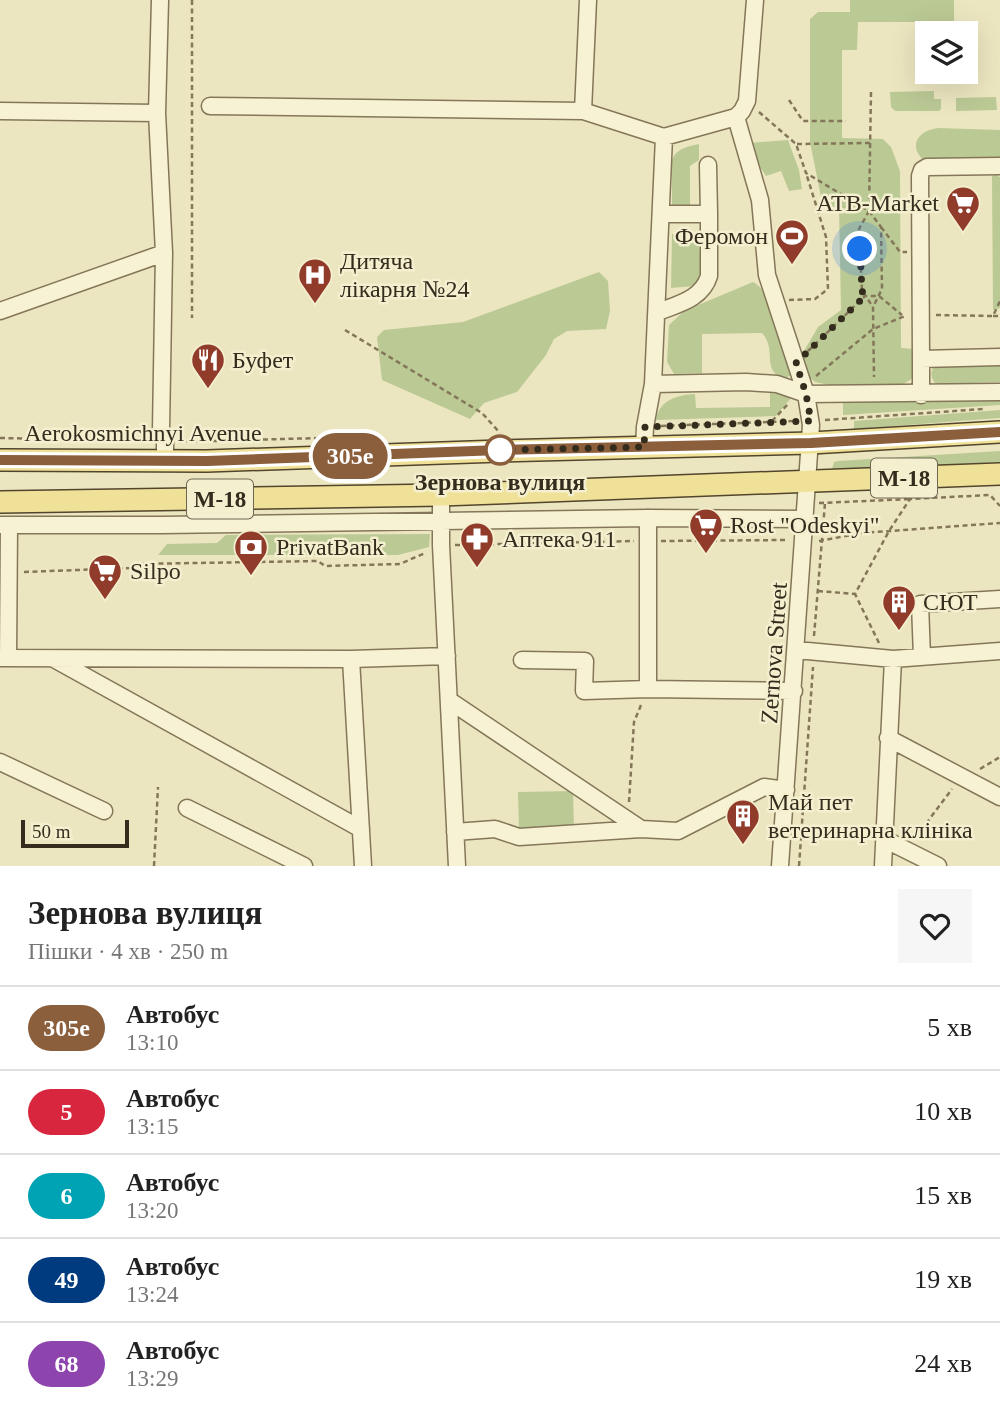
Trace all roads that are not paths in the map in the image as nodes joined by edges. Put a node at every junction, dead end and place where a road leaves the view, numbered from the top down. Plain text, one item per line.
1 (160, 0) edge
2 (588, 0) edge
3 (755, 0) edge
4 (210, 106) dead end
5 (0, 111) edge
6 (583, 111) junction
7 (158, 113) junction
8 (736, 117) junction
9 (664, 137) junction
10 (709, 165) dead end
11 (1000, 166) edge
12 (662, 214) junction
13 (709, 214) junction
14 (164, 253) junction
15 (0, 311) edge
16 (658, 312) junction
17 (1000, 357) edge
18 (921, 359) junction
19 (653, 384) junction
20 (808, 388) junction
21 (1000, 392) edge
22 (921, 395) junction
23 (1000, 432) edge
24 (644, 437) junction
25 (811, 443) junction
26 (165, 452) junction
27 (0, 460) edge
28 (1000, 474) edge
29 (441, 495) junction
30 (0, 502) edge
31 (807, 502) junction
32 (649, 518) junction
33 (441, 521) junction
34 (4, 526) edge
35 (1000, 599) edge
36 (805, 651) junction
37 (1000, 651) edge
38 (447, 656) junction
39 (922, 657) junction
40 (4, 658) edge
41 (52, 658) junction
42 (890, 658) junction
43 (351, 659) junction
44 (522, 660) dead end
45 (649, 690) junction
46 (794, 691) junction
47 (450, 701) junction
48 (888, 738) junction
49 (0, 762) edge
50 (786, 790) junction
51 (1000, 797) edge
52 (187, 808) dead end
53 (104, 811) dead end
54 (634, 824) junction
55 (361, 830) junction
56 (455, 832) junction
57 (884, 839) junction
58 (304, 866) edge
59 (363, 866) edge
60 (457, 866) edge
61 (780, 866) edge
62 (883, 866) edge
63 (938, 866) edge

1 - 7 street
2 - 6 street
3 - 8 street
4 - 6 street
5 - 7 street
6 - 9 street
7 - 14 street
8 - 9 street
8 - 20 street, Zernova Street
9 - 12 street
10 - 13 street
11 - 18 street
12 - 13 street
12 - 16 street
13 - 16 street
14 - 15 street
14 - 26 street
16 - 19 street
17 - 18 street
18 - 22 street
19 - 20 street
19 - 24 street
20 - 22 street
20 - 25 street, Zernova Street
21 - 22 street
23 - 25 main road, Aerokosmichnyi Avenue / М-18
24 - 25 main road, Aerokosmichnyi Avenue / М-18
24 - 26 main road, Aerokosmichnyi Avenue / М-18
25 - 31 street, Zernova Street
26 - 27 main road, Aerokosmichnyi Avenue / М-18
28 - 31 main road, М-18
29 - 30 main road, М-18
29 - 31 main road, М-18
29 - 33 street
31 - 32 street
31 - 36 street, Zernova Street
32 - 33 street
32 - 45 street
33 - 34 street
33 - 38 street
34 - 40 street
35 - 39 street
36 - 42 street
36 - 46 street, Zernova Street
37 - 39 street
38 - 43 street
38 - 47 street
39 - 42 street
40 - 41 street
41 - 43 street
41 - 55 street
42 - 48 street
43 - 55 street
44 - 45 street
45 - 46 street
46 - 50 street, Zernova Street
47 - 54 street
47 - 56 street
48 - 51 street
48 - 57 street
49 - 53 street
50 - 54 street
50 - 61 street, Zernova Street
52 - 58 street
54 - 56 street
55 - 59 street
56 - 60 street
57 - 62 street
57 - 63 street

